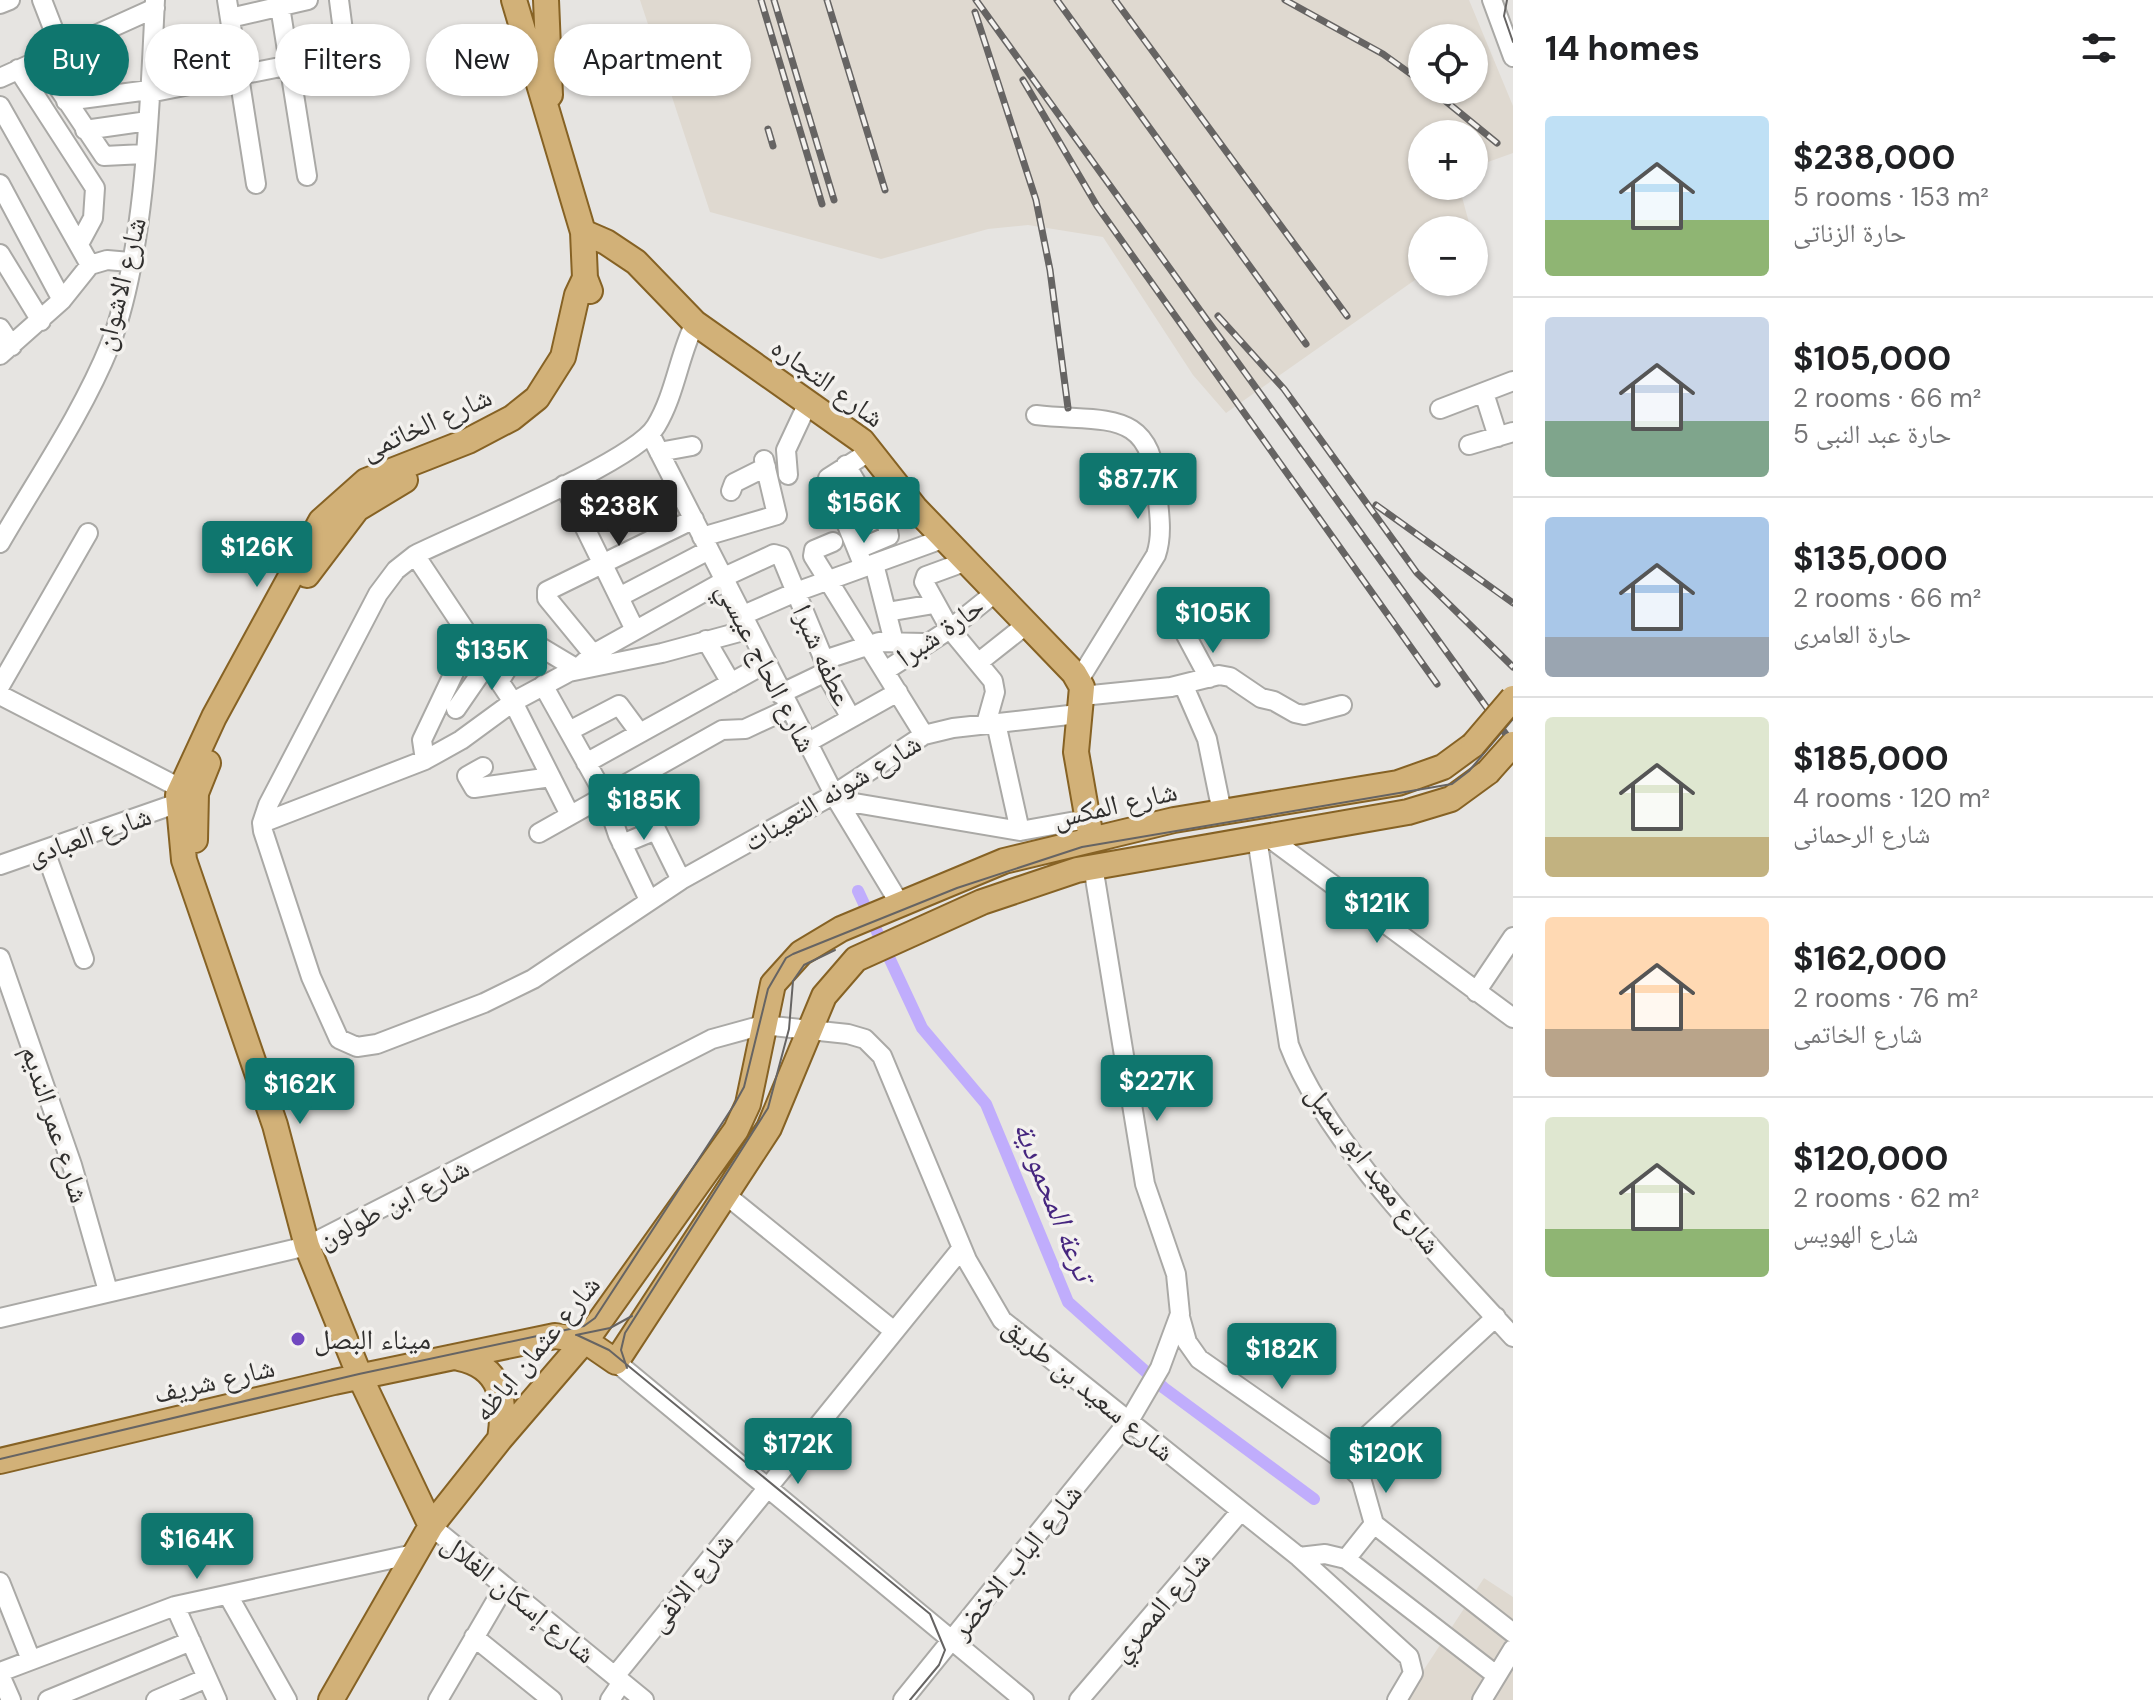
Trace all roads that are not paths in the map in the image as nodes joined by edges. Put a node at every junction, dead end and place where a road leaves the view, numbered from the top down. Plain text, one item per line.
1 (10, 0) edge
2 (42, 0) edge
3 (308, 0) edge
4 (339, 0) edge
5 (514, 0) edge
6 (546, 0) edge
7 (1499, 2) edge
8 (280, 3) edge
9 (0, 4) edge
10 (155, 4) edge
11 (228, 9) edge
12 (51, 24) edge
13 (113, 24) edge
14 (154, 24) edge
15 (283, 24) edge
16 (342, 24) edge
17 (1513, 57) edge
18 (6, 70) edge
19 (145, 92) edge
20 (63, 96) edge
21 (149, 96) edge
22 (242, 96) edge
23 (295, 96) edge
24 (66, 101) junction
25 (0, 106) edge
26 (148, 121) junction
27 (551, 125) junction
28 (85, 130) junction
29 (144, 154) junction
30 (307, 176) dead end
31 (0, 184) edge
32 (256, 184) dead end
33 (583, 232) junction
34 (79, 244) junction
35 (0, 254) edge
36 (130, 262) junction
37 (90, 265) junction
38 (585, 278) junction
39 (62, 300) junction
40 (41, 321) junction
41 (695, 323) junction
42 (0, 328) edge
43 (6, 350) edge
44 (1513, 381) edge
45 (1484, 393) junction
46 (808, 403) junction
47 (1440, 409) dead end
48 (1036, 415) dead end
49 (650, 434) junction
50 (1506, 434) edge
51 (1469, 445) dead end
52 (692, 446) dead end
53 (872, 450) junction
54 (659, 452) junction
55 (846, 465) junction
56 (788, 475) dead end
57 (564, 485) junction
58 (731, 491) dead end
59 (866, 499) dead end
60 (694, 519) junction
61 (850, 531) junction
62 (88, 533) dead end
63 (945, 538) junction
64 (833, 542) dead end
65 (0, 543) edge
66 (706, 544) junction
67 (415, 555) junction
68 (865, 560) junction
69 (967, 561) junction
70 (602, 562) junction
71 (723, 580) junction
72 (828, 581) junction
73 (796, 592) junction
74 (996, 592) junction
75 (619, 597) junction
76 (934, 604) junction
77 (887, 612) junction
78 (1179, 622) dead end
79 (744, 623) junction
80 (1027, 624) junction
81 (950, 629) junction
82 (635, 630) junction
83 (501, 636) dead end
84 (470, 639) junction
85 (525, 640) junction
86 (706, 640) junction
87 (894, 642) junction
88 (924, 643) junction
89 (868, 644) junction
90 (593, 654) junction
91 (979, 662) junction
92 (487, 664) junction
93 (765, 664) junction
94 (825, 666) junction
95 (577, 669) junction
96 (885, 671) junction
97 (1209, 678) junction
98 (499, 682) junction
99 (731, 683) junction
100 (1183, 684) junction
101 (543, 685) junction
102 (0, 686) edge
103 (898, 692) junction
104 (0, 695) edge
105 (1080, 696) junction
106 (1513, 698) edge
107 (784, 701) junction
108 (513, 702) junction
109 (1342, 705) dead end
110 (456, 709) dead end
111 (851, 718) junction
112 (991, 724) junction
113 (569, 731) junction
114 (639, 732) junction
115 (924, 735) junction
116 (805, 744) junction
117 (1513, 744) edge
118 (425, 760) junction
119 (586, 763) junction
120 (483, 767) dead end
121 (551, 777) junction
122 (632, 781) junction
123 (179, 796) junction
124 (605, 796) junction
125 (835, 798) junction
126 (1222, 812) junction
127 (570, 815) junction
128 (262, 823) junction
129 (1089, 829) junction
130 (656, 830) junction
131 (1020, 831) junction
132 (539, 833) dead end
133 (1262, 837) junction
134 (622, 844) junction
135 (45, 851) junction
136 (0, 865) edge
137 (1093, 866) junction
138 (681, 880) junction
139 (649, 900) junction
140 (900, 904) junction
141 (1513, 937) edge
142 (0, 958) edge
143 (84, 959) dead end
144 (1476, 992) junction
145 (237, 1010) junction
146 (1513, 1018) edge
147 (763, 1025) junction
148 (810, 1032) junction
149 (726, 1195) junction
150 (307, 1246) junction
151 (962, 1248) junction
152 (108, 1291) junction
153 (1180, 1314) junction
154 (1496, 1317) junction
155 (0, 1318) edge
156 (894, 1331) junction
157 (1513, 1337) edge
158 (584, 1340) junction
159 (456, 1357) junction
160 (616, 1362) junction
161 (360, 1377) junction
162 (1129, 1421) junction
163 (500, 1439) junction
164 (1342, 1459) junction
165 (0, 1461) edge
166 (766, 1487) junction
167 (1240, 1512) junction
168 (1374, 1524) junction
169 (431, 1526) junction
170 (414, 1554) junction
171 (1299, 1557) junction
172 (1346, 1559) junction
173 (0, 1582) edge
174 (504, 1587) junction
175 (229, 1597) junction
176 (175, 1606) junction
177 (7, 1619) edge
178 (1513, 1633) edge
179 (474, 1637) junction
180 (953, 1640) junction
181 (191, 1641) junction
182 (1513, 1649) edge
183 (31, 1660) junction
184 (0, 1674) edge
185 (1496, 1675) junction
186 (207, 1678) junction
187 (618, 1679) junction
188 (338, 1698) edge
189 (11, 1700) edge
190 (48, 1700) edge
191 (156, 1700) edge
192 (217, 1700) edge
193 (287, 1700) edge
194 (438, 1700) edge
195 (552, 1700) edge
196 (610, 1700) edge
197 (644, 1700) edge
198 (903, 1700) edge
199 (1024, 1700) edge
200 (1079, 1700) edge
201 (1397, 1700) edge
202 (1482, 1700) edge

1 - 9 street
2 - 12 street
3 - 8 street
4 - 16 street
5 - 27 main road
6 - 27 main road
7 - 17 street
8 - 11 street
8 - 15 street
10 - 13 street
10 - 14 street, شارع الاشوان
18 - 34 street
19 - 24 street
20 - 24 street
21 - 26 street, شارع الاشوان
22 - 32 street
23 - 30 street
24 - 28 street
25 - 34 street
26 - 28 street
26 - 29 street, شارع الاشوان
27 - 33 main road
28 - 29 street
29 - 36 street, شارع الاشوان
31 - 39 street
33 - 38 main road
33 - 41 main road, شارع التجاره
34 - 37 street
35 - 40 street
36 - 37 street
36 - 65 street, شارع الاشوان
37 - 39 street
38 - 123 main road, شارع الخاتمى
38 - 145 main road, شارع الخاتمى
39 - 40 street
40 - 43 street
41 - 46 main road, شارع التجاره
41 - 49 street
42 - 43 street
44 - 45 street
45 - 47 street
45 - 50 street
46 - 53 main road, شارع التجاره
46 - 56 street
48 - 105 street
49 - 54 street, شارع الحاج عيسي
49 - 57 street
50 - 51 street
52 - 54 street
53 - 55 street
53 - 63 main road, شارع التجاره
54 - 60 street, شارع الحاج عيسي
55 - 59 street
55 - 61 street
57 - 67 street
57 - 70 street
58 - 66 street
60 - 66 street, شارع الحاج عيسي
60 - 70 street
61 - 68 street
61 - 68 street
62 - 102 street
63 - 68 street
63 - 69 main road, شارع التجاره
64 - 72 street
66 - 71 street, شارع الحاج عيسي
66 - 75 street
67 - 84 street
67 - 128 street
68 - 72 street
68 - 77 street
69 - 74 main road, شارع التجاره
69 - 76 street
70 - 75 street
70 - 90 street
71 - 73 street, عطفه شبرا
71 - 79 street, شارع الحاج عيسي
71 - 82 street
72 - 73 street
72 - 89 street
73 - 79 street
73 - 94 street, عطفه شبرا
74 - 80 main road, شارع التجاره
74 - 81 street, حارة شبرا
75 - 82 street
76 - 77 street
76 - 81 street
77 - 87 street
78 - 97 street
79 - 86 street
79 - 93 street, شارع الحاج عيسي
80 - 91 street
80 - 105 main road, شارع التجاره
81 - 88 street, حارة شبرا
81 - 91 street
82 - 90 street
83 - 85 street
84 - 92 street
84 - 118 street
85 - 95 street
85 - 98 street
86 - 95 street
86 - 99 street
87 - 88 street
87 - 89 street
88 - 96 street, حارة شبرا
89 - 94 street
89 - 96 street
90 - 95 street
91 - 112 street
92 - 98 street
92 - 110 street
93 - 99 street
93 - 107 street, شارع الحاج عيسي
94 - 107 street
94 - 111 street, عطفه شبرا
95 - 101 street
96 - 103 street
97 - 100 street, شارع شونه التعينات
97 - 109 street
98 - 108 street
99 - 114 street
100 - 105 street, شارع شونه التعينات
100 - 126 street
101 - 108 street
101 - 113 street
103 - 111 street
103 - 115 street
104 - 123 street
105 - 112 street, شارع شونه التعينات
105 - 129 main road
106 - 126 main road, شارع المكس, bridge
107 - 116 street, شارع الحاج عيسي
107 - 122 street
108 - 118 street
108 - 121 street
111 - 116 street
112 - 115 street, شارع شونه التعينات
112 - 131 street
113 - 114 street
113 - 119 street
114 - 119 street
115 - 125 street, شارع شونه التعينات
116 - 125 street, شارع الحاج عيسي
117 - 133 main road, شارع المكس, bridge
118 - 128 street
119 - 124 street
120 - 121 street
121 - 127 street
122 - 124 street
122 - 130 street
123 - 135 street, شارع العبادى
123 - 145 main road, شارع الخاتمى
124 - 127 street
124 - 134 street
125 - 131 street
125 - 138 street, شارع شونه التعينات
125 - 140 street, شارع الحاج عيسي
126 - 129 main road, شارع المكس
127 - 132 street
128 - 139 street, شارع شونه التعينات
129 - 131 street
129 - 140 main road, شارع المكس
130 - 134 street
130 - 138 street
133 - 137 main road, شارع المكس
133 - 144 street
133 - 154 street, شارع معبد ابو سمبل
134 - 139 street
135 - 136 street, شارع العبادى
135 - 143 street
137 - 148 main road, شارع المكس
137 - 153 street
138 - 139 street, شارع شونه التعينات
140 - 147 main road, شارع المكس
141 - 144 street
142 - 152 street, شارع عمر النديم
144 - 146 street
145 - 150 main road, شارع الخاتمى
147 - 148 street, شارع سعيد بن طريق
147 - 150 street, شارع ابن طولون
147 - 158 main road, شارع عثمان اباظه
148 - 149 main road
148 - 151 street, شارع سعيد بن طريق
149 - 156 street
149 - 160 main road
150 - 152 street, شارع ابن طولون
150 - 161 main road, شارع الخاتمى
151 - 156 street, شارع الالفى
151 - 162 street, شارع سعيد بن طريق
152 - 155 street, شارع ابن طولون
153 - 162 street, شارع الباب الاخضر
153 - 164 street
154 - 157 street, شارع معبد ابو سمبل
154 - 164 street
156 - 166 street, شارع الالفى
158 - 159 main road, شارع شريف
158 - 160 main road
158 - 163 main road, شارع عثمان اباظه
159 - 161 main road, شارع شريف
159 - 163 main road
160 - 166 street
161 - 165 main road, شارع شريف
161 - 169 main road, شارع الخاتمى
162 - 167 street, شارع سعيد بن طريق
162 - 180 street, شارع الباب الاخضر
163 - 169 main road, شارع عثمان اباظه
164 - 168 street
166 - 180 street
166 - 187 street, شارع الالفى
167 - 171 street, شارع سعيد بن طريق
167 - 200 street, شارع المصري
168 - 172 street
168 - 178 street
169 - 170 main road, شارع عثمان اباظه
169 - 174 street, شارع إسكان الغلال
170 - 175 street
170 - 188 main road, شارع عثمان اباظه
171 - 172 street
171 - 201 street, شارع سعيد بن طريق
172 - 185 street
173 - 177 street
174 - 179 street
174 - 187 street, شارع إسكان الغلال
175 - 176 street
175 - 193 street
176 - 181 street
176 - 183 street
177 - 183 street
179 - 194 street
179 - 195 street
180 - 198 street, شارع الباب الاخضر
180 - 199 street
181 - 186 street
181 - 190 street
182 - 185 street
183 - 184 street
184 - 189 street
185 - 202 street
186 - 191 street
186 - 192 street
187 - 196 street, شارع الالفى
187 - 197 street, شارع إسكان الغلال

